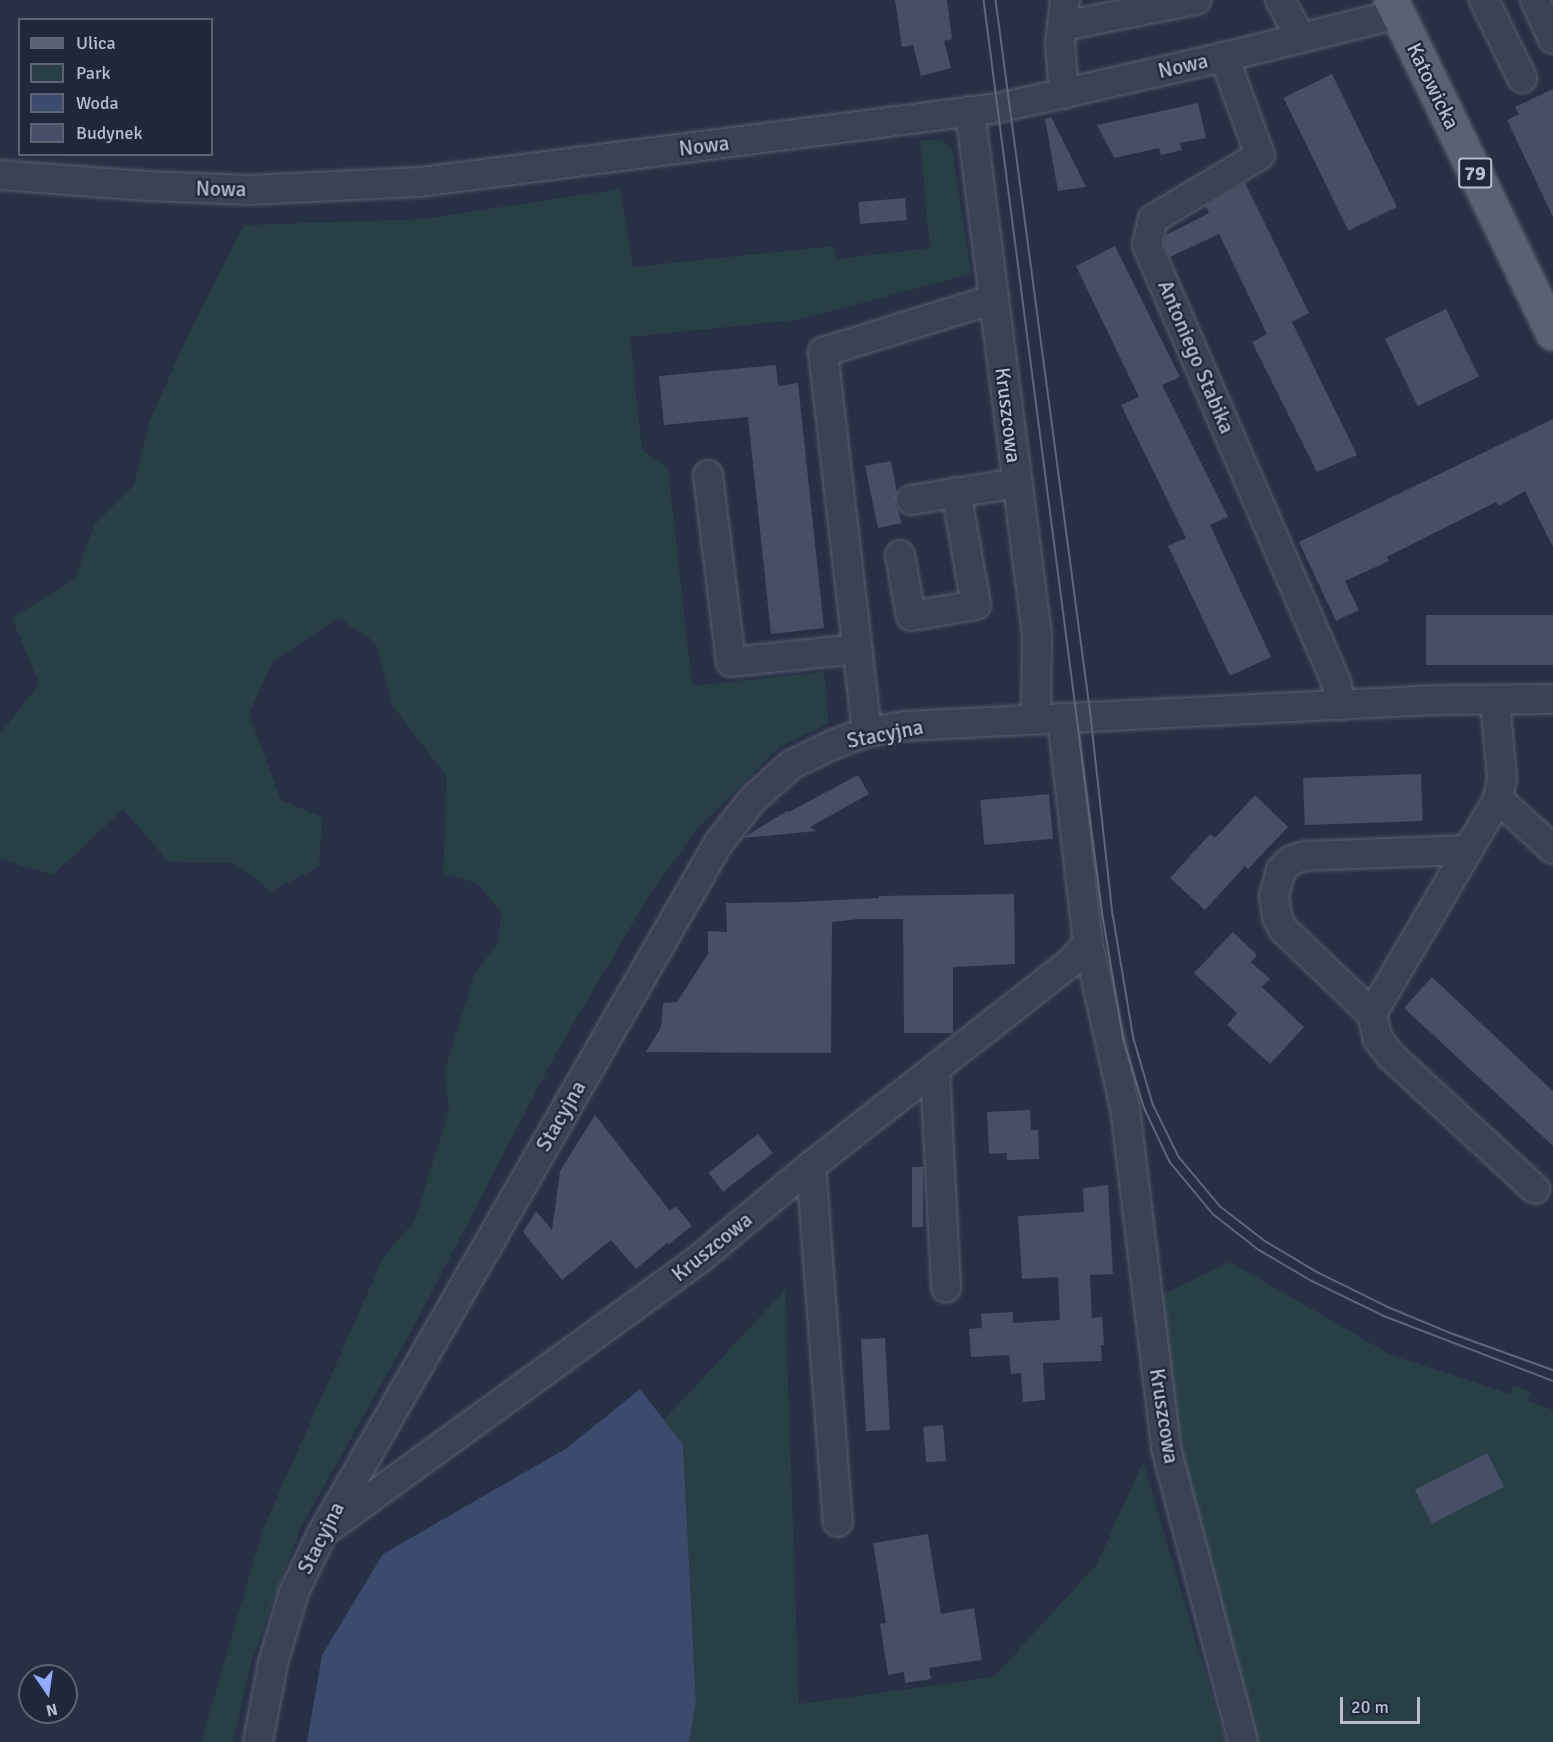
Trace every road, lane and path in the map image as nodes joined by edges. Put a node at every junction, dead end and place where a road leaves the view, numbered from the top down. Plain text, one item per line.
1 (1196, 0) edge
2 (1280, 0) edge
3 (1484, 0) edge
4 (1535, 0) edge
5 (1394, 7) edge
6 (1064, 13) edge
7 (1301, 38) junction
8 (1553, 39) edge
9 (1224, 57) junction
10 (1522, 78) dead end
11 (1064, 94) junction
12 (970, 111) junction
13 (0, 175) edge
14 (994, 299) junction
15 (1553, 333) edge
16 (708, 475) dead end
17 (1017, 483) junction
18 (956, 492) junction
19 (911, 500) dead end
20 (900, 555) dead end
21 (857, 649) junction
22 (1553, 699) edge
23 (1496, 701) junction
24 (1341, 705) junction
25 (1049, 718) junction
26 (867, 732) junction
27 (1498, 799) junction
28 (1553, 849) edge
29 (1466, 850) junction
30 (1088, 943) junction
31 (1372, 1014) junction
32 (935, 1070) junction
33 (811, 1166) junction
34 (1535, 1189) dead end
35 (945, 1288) dead end
36 (838, 1522) dead end
37 (322, 1534) junction
38 (258, 1742) edge
39 (1243, 1742) edge

1 - 6 street
2 - 7 street
3 - 10 street
4 - 8 street
5 - 7 street, Nowa
5 - 15 main road, Katowicka / 79
6 - 11 street
7 - 9 street, Nowa
9 - 11 street, Nowa
9 - 24 street, Antoniego Stabika
11 - 12 street, Nowa
12 - 13 street, Nowa
12 - 14 street, Kruszcowa
14 - 17 street, Kruszcowa
14 - 21 street
16 - 21 street
17 - 18 street
17 - 25 street, Kruszcowa
18 - 19 street
18 - 20 street
21 - 26 street
22 - 23 street
23 - 24 street
23 - 27 street
24 - 25 street
25 - 26 street, Stacyjna
25 - 30 street, Kruszcowa
26 - 37 street, Stacyjna
27 - 28 street
27 - 29 street
29 - 31 street
29 - 31 street
30 - 32 street, Kruszcowa
30 - 39 street, Kruszcowa
31 - 34 street
32 - 33 street, Kruszcowa
32 - 35 street
33 - 36 street
33 - 37 street, Kruszcowa
37 - 38 street, Stacyjna

